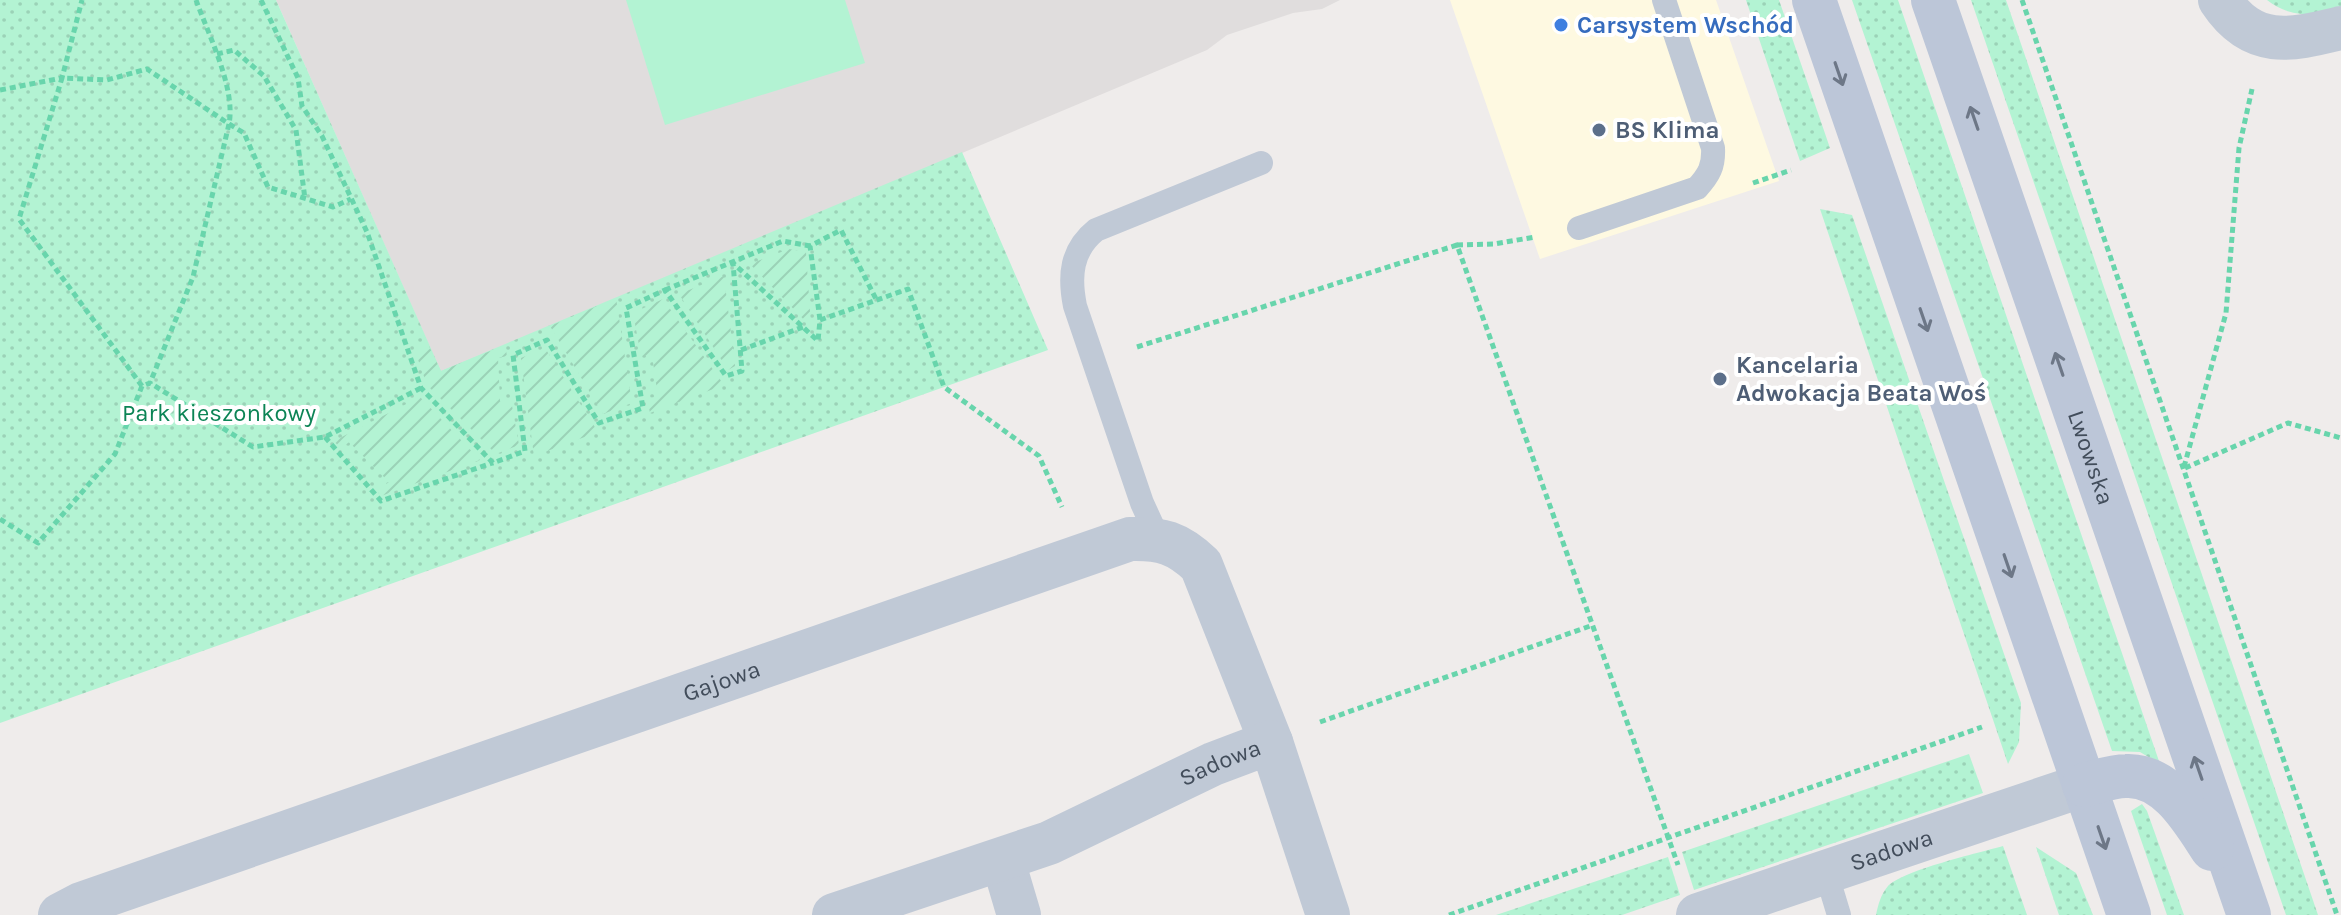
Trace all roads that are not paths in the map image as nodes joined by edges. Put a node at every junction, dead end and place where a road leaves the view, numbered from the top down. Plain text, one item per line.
1 (1664, 0) edge
2 (1814, 0) edge
3 (1933, 0) edge
4 (2220, 0) edge
5 (2341, 28) edge
6 (1261, 163) dead end
7 (1579, 228) dead end
8 (1158, 538) junction
9 (1271, 742) junction
10 (2084, 785) junction
11 (1003, 861) junction
12 (1826, 872) junction
13 (2245, 905) edge
14 (60, 915) edge
15 (834, 915) edge
16 (1019, 915) edge
17 (1328, 915) edge
18 (1698, 915) edge
19 (1839, 915) edge
20 (2129, 915) edge

1 - 7 lane
2 -> 10 main road
13 -> 3 main road, Lwowska
4 - 5 street
6 - 8 lane
8 - 9 street
8 - 14 street, Gajowa
9 - 11 street, Sadowa
9 - 17 street, Sadowa
10 - 12 street, Sadowa
10 - 13 main road
10 -> 20 main road
11 - 15 street, Sadowa
11 - 16 street
12 - 18 street, Sadowa
12 - 19 lane

